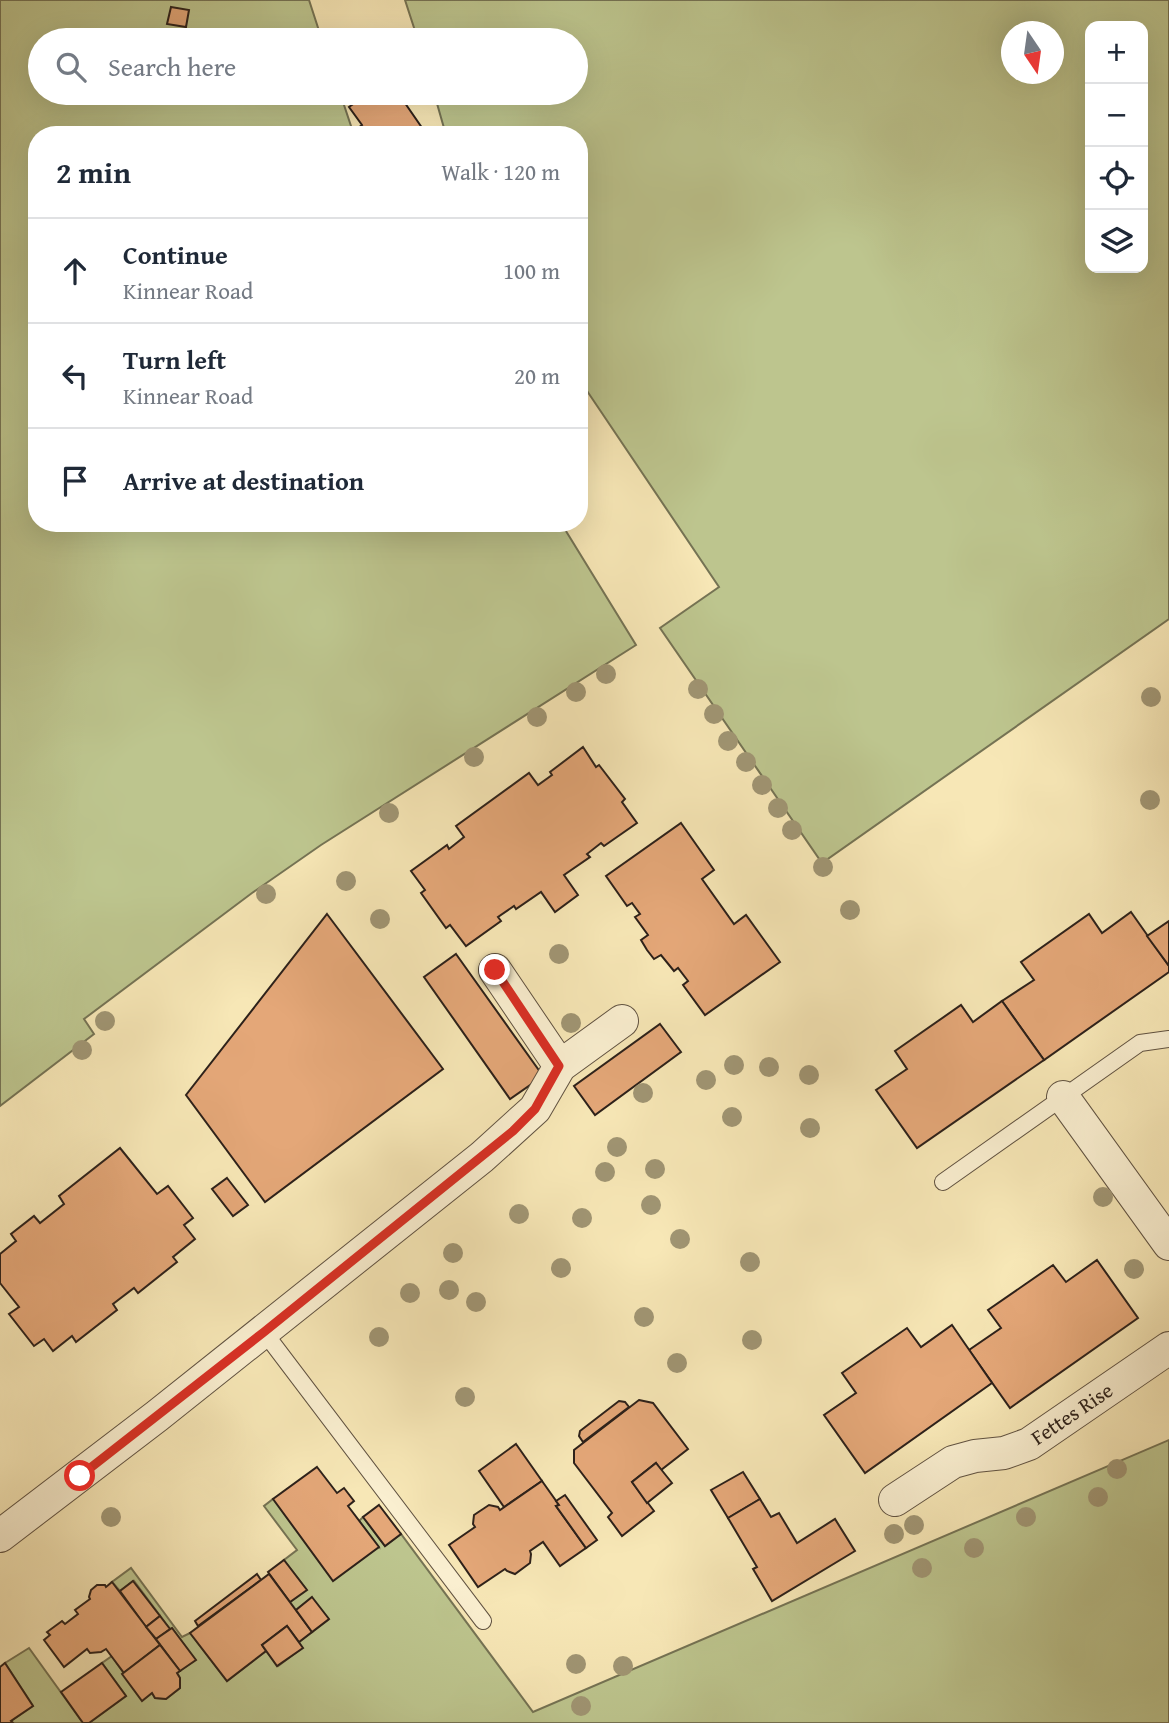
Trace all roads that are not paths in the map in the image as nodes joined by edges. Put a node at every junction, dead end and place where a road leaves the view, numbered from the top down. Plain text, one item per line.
1 (495, 970) dead end
2 (622, 1021) dead end
3 (1169, 1039) edge
4 (559, 1066) junction
5 (1063, 1097) junction
6 (943, 1182) dead end
7 (1169, 1244) edge
8 (264, 1332) junction
9 (1169, 1348) edge
10 (895, 1500) dead end
11 (0, 1536) edge
12 (483, 1621) dead end

1 - 4 street
2 - 4 street
3 - 5 lane
4 - 8 street
5 - 6 lane
5 - 7 street
8 - 11 street
8 - 12 lane
9 - 10 street, Fettes Rise

